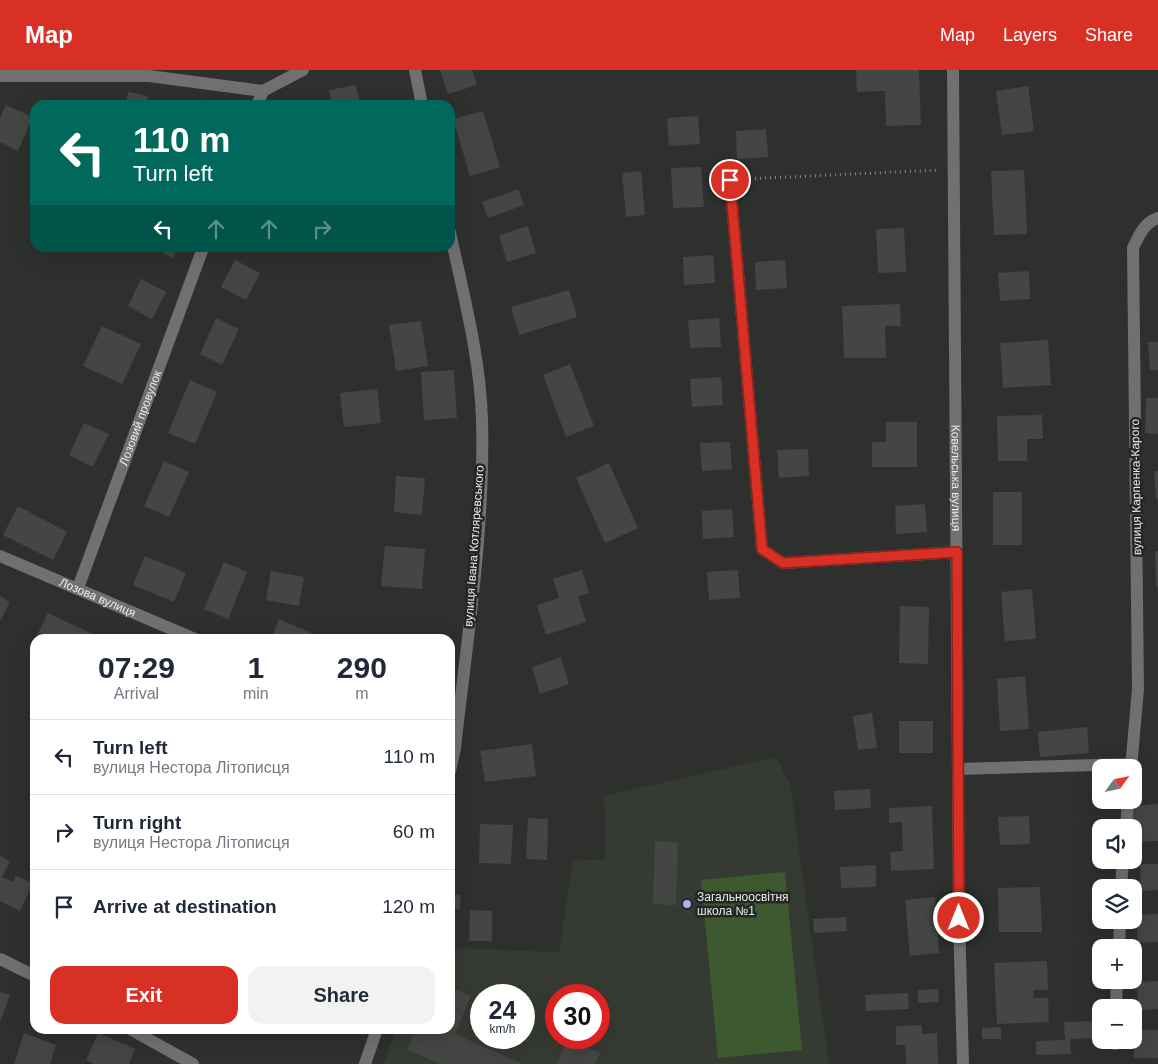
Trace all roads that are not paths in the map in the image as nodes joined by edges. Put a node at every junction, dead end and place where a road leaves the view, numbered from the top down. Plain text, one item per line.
1 (302, 70) edge
2 (415, 70) edge
3 (953, 70) edge
4 (0, 76) edge
5 (262, 91) junction
6 (259, 100) edge
7 (421, 100) edge
8 (730, 180) road end
9 (1158, 218) edge
10 (202, 252) edge
11 (454, 252) edge
12 (957, 552) junction
13 (0, 556) edge
14 (78, 588) junction
15 (184, 634) edge
16 (455, 721) edge
17 (1132, 759) edge
18 (1092, 767) edge
19 (958, 769) junction
20 (0, 959) edge
21 (30, 974) edge
22 (139, 1034) edge
23 (375, 1034) edge
24 (193, 1064) edge
25 (365, 1064) edge
26 (963, 1064) edge

1 - 5 street
2 - 7 street
3 - 12 street, Ковельська вулиця
4 - 5 street
5 - 6 street
8 - 12 street
9 - 17 street, вулиця Карпенка-Карого
10 - 14 street, Лозовий провулок
11 - 16 street, вулиця Івана Котляревського
12 - 19 street, Ковельська вулиця
13 - 14 street, Лозова вулиця
14 - 15 street, Лозова вулиця
18 - 19 street
19 - 26 street, Ковельська вулиця
20 - 21 street
22 - 24 street
23 - 25 street

